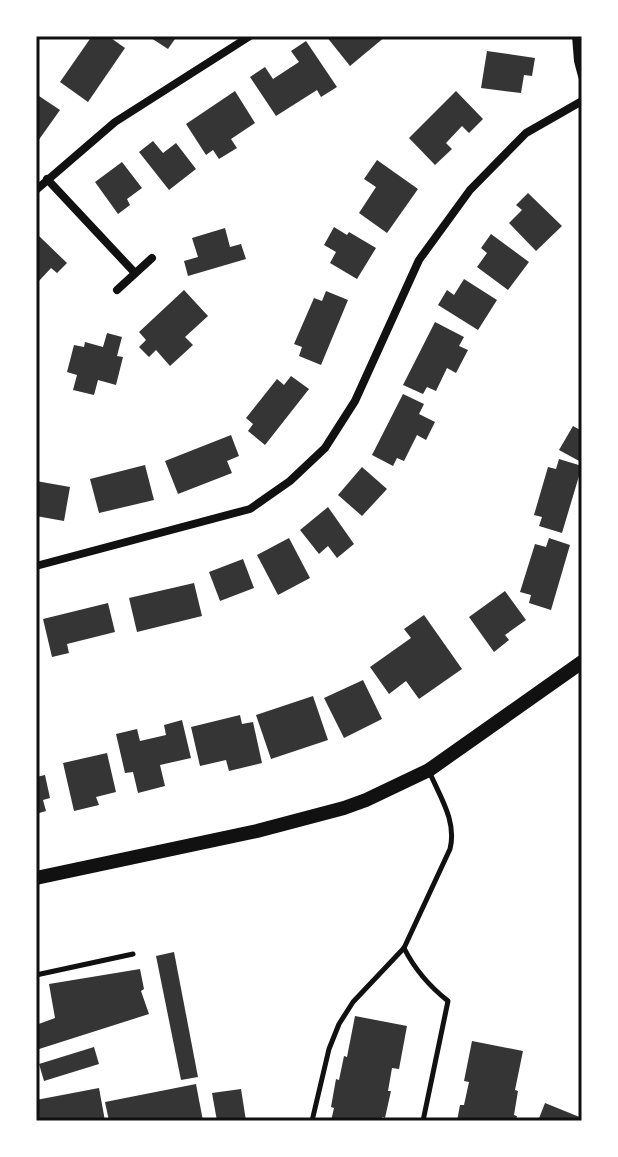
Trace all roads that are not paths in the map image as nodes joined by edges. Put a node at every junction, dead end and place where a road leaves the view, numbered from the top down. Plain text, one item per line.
1 (250, 36) edge
2 (576, 36) edge
3 (582, 76) edge
4 (582, 101) edge
5 (47, 179) junction
6 (36, 190) edge
7 (152, 258) dead end
8 (135, 273) junction
9 (117, 290) dead end
10 (36, 566) edge
11 (582, 662) edge
12 (429, 770) junction
13 (36, 878) edge
14 (404, 948) junction
15 (312, 1121) edge
16 (423, 1121) edge

1 - 5 street
2 - 3 street
4 - 10 street
5 - 6 street
5 - 8 street
7 - 8 street
8 - 9 street
11 - 12 street
12 - 13 street
12 - 14 lane
14 - 15 lane
14 - 16 lane

